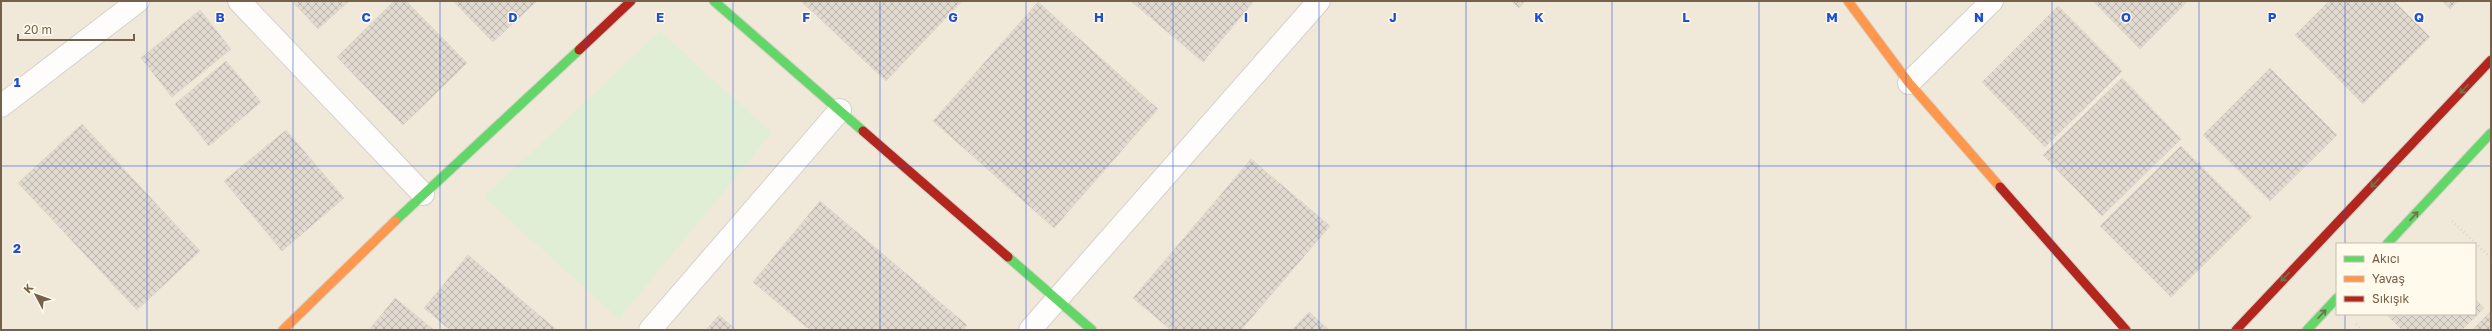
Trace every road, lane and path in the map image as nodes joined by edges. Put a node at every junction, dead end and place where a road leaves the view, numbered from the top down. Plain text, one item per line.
1 (138, 1) edge
2 (239, 1) edge
3 (631, 1) edge
4 (714, 1) edge
5 (1318, 1) edge
6 (1848, 1) edge
7 (1992, 1) edge
8 (2491, 60) edge
9 (1909, 83) junction
10 (1, 106) edge
11 (840, 110) junction
12 (2491, 133) edge
13 (423, 194) junction
14 (2429, 199) junction
15 (2388, 243) edge
16 (2475, 243) edge
17 (2476, 244) edge
18 (2491, 258) edge
19 (1056, 299) junction
20 (2336, 299) edge
21 (283, 330) edge
22 (650, 330) edge
23 (1030, 330) edge
24 (1092, 330) edge
25 (2126, 330) edge
26 (2236, 330) edge
27 (2307, 330) edge

1 - 10 street
2 - 13 street
3 - 13 street
4 - 11 street
5 - 19 street
6 - 9 street
7 - 9 street
8 -> 26 street
9 - 25 street
11 - 19 street
11 - 22 street
12 - 14 street
13 - 21 street
15 -> 14 street
14 - 16 path
17 - 18 path
19 - 23 street
19 - 24 street
27 -> 20 street

